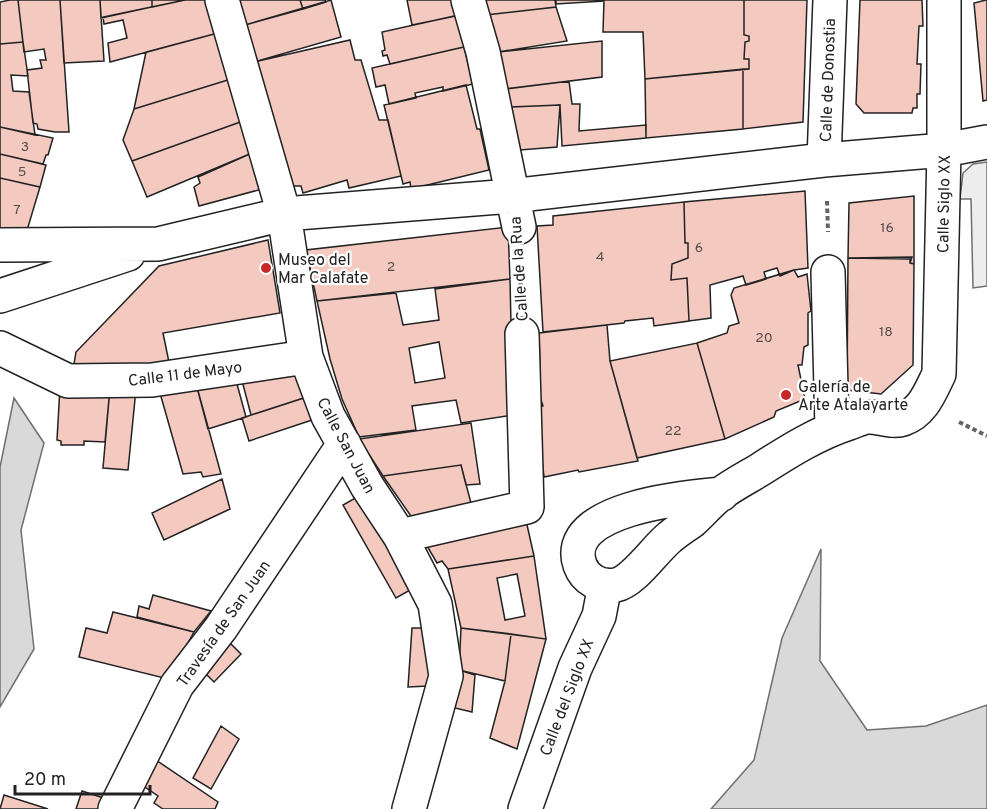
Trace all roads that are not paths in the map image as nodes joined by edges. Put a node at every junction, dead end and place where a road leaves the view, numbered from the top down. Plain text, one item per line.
1 (222, 0) edge
2 (468, 0) edge
3 (830, 0) edge
4 (944, 0) edge
5 (987, 142) edge
6 (944, 150) junction
7 (824, 160) junction
8 (515, 212) junction
9 (284, 214) junction
10 (158, 244) junction
11 (0, 245) edge
12 (828, 272) dead end
13 (0, 296) edge
14 (522, 334) road end
15 (2, 348) edge
16 (306, 357) junction
17 (832, 429) junction
18 (344, 444) junction
19 (722, 494) junction
20 (400, 536) junction
21 (605, 585) junction
22 (115, 809) edge
23 (410, 809) edge
24 (525, 809) edge

1 - 9 street, Calle San Juan
2 - 8 street, Calle de la Rua
3 - 7 street, Calle de Donostia
4 - 6 street, Calle Siglo XX
5 - 6 street
6 - 7 street
6 - 17 street, Calle Siglo XX
7 - 8 street
8 - 9 street
9 - 10 street
9 - 16 street, Calle San Juan
10 - 11 street
10 - 13 street
12 - 17 street
14 - 20 street, Calle de la Rua
15 - 16 street, Calle 11 de Mayo
16 - 18 street, Calle San Juan
17 - 19 street
18 - 20 street, Calle San Juan
18 - 22 street, Travesía de San Juan
19 - 21 street
19 - 21 street
20 - 23 street, Calle San Juan
21 - 24 street, Calle del Siglo XX

